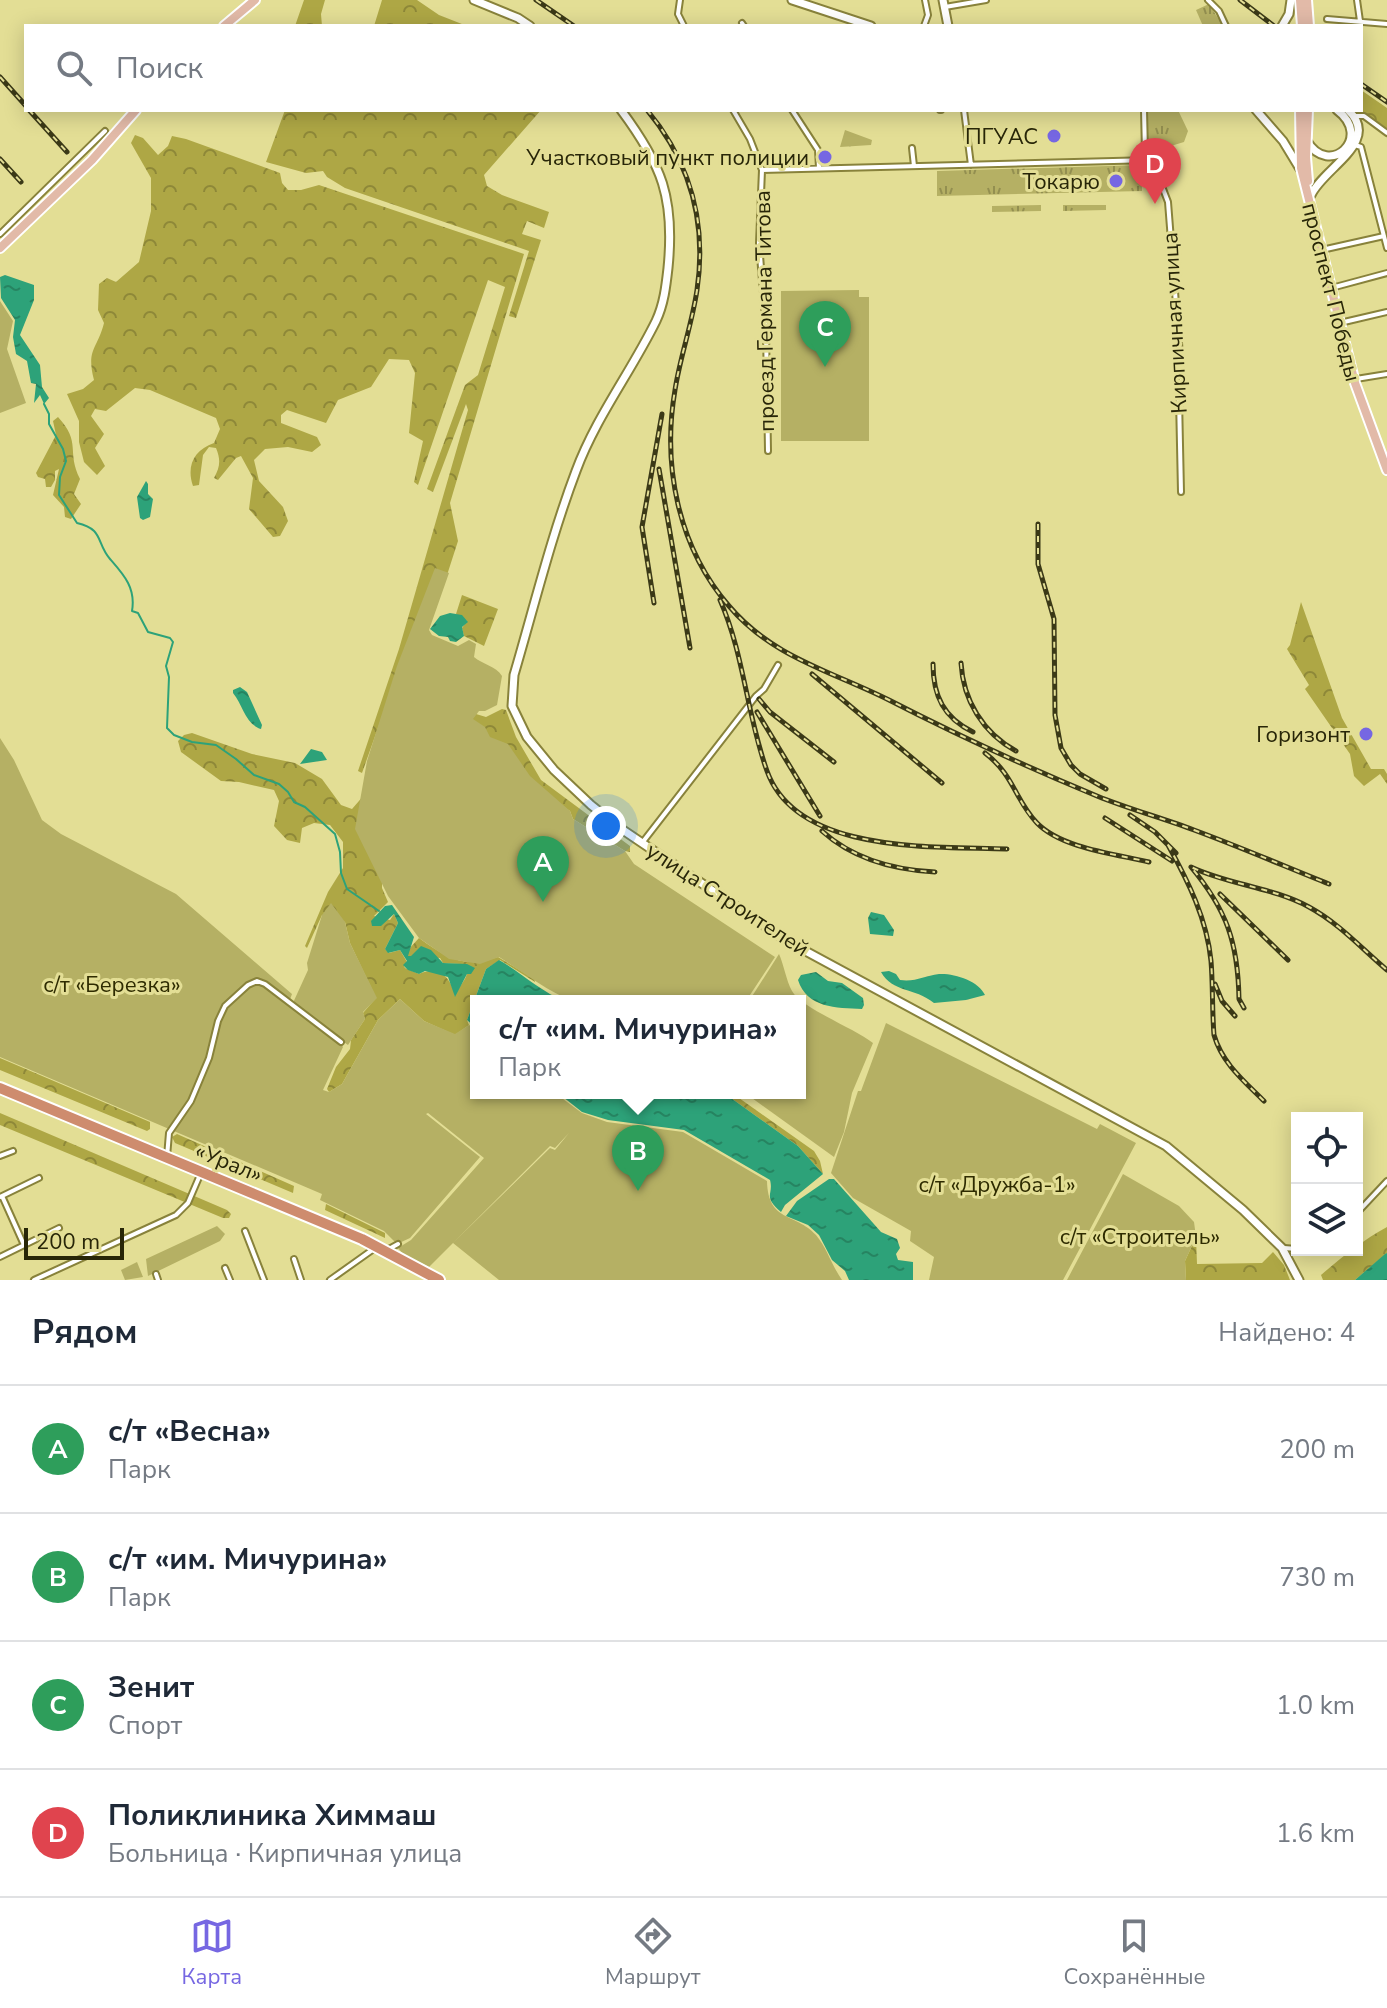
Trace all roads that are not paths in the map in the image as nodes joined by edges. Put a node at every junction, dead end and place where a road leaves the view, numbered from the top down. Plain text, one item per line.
1 (248, 0) edge
2 (255, 0) edge
3 (474, 0) edge
4 (680, 0) edge
5 (792, 0) edge
6 (925, 0) edge
7 (986, 0) edge
8 (1208, 0) edge
9 (1291, 0) edge
10 (1300, 0) edge
11 (1307, 0) edge
12 (1357, 0) edge
13 (944, 3) edge
14 (1327, 19) dead end
15 (1284, 22) edge
16 (1360, 22) junction
17 (1305, 23) edge
18 (227, 24) edge
19 (527, 24) edge
20 (683, 24) edge
21 (865, 24) edge
22 (925, 24) edge
23 (948, 24) edge
24 (1225, 24) edge
25 (1387, 24) edge
26 (134, 112) edge
27 (622, 112) edge
28 (734, 112) edge
29 (793, 112) edge
30 (964, 112) edge
31 (1144, 112) edge
32 (1258, 112) edge
33 (1300, 112) edge
34 (1308, 112) edge
35 (1340, 112) edge
36 (1351, 113) edge
37 (105, 131) dead end
38 (1387, 133) edge
39 (1307, 140) junction
40 (1355, 145) junction
41 (912, 148) dead end
42 (1145, 152) junction
43 (1152, 160) junction
44 (1135, 161) junction
45 (971, 165) junction
46 (914, 166) junction
47 (819, 168) junction
48 (762, 170) junction
49 (1303, 177) junction
50 (1311, 195) junction
51 (1387, 216) edge
52 (1379, 218) junction
53 (0, 234) edge
54 (1384, 236) junction
55 (0, 248) edge
56 (1387, 248) edge
57 (1326, 249) junction
58 (1387, 273) edge
59 (1335, 287) junction
60 (1387, 312) edge
61 (1344, 322) junction
62 (1387, 374) edge
63 (1356, 379) junction
64 (768, 451) dead end
65 (1387, 455) edge
66 (1387, 470) edge
67 (1181, 492) dead end
68 (778, 665) dead end
69 (642, 843) junction
70 (341, 1042) dead end
71 (0, 1090) edge
72 (13, 1151) dead end
73 (0, 1156) edge
74 (167, 1158) junction
75 (200, 1175) junction
76 (39, 1178) dead end
77 (1387, 1181) edge
78 (1, 1196) edge
79 (1363, 1207) edge
80 (59, 1228) dead end
81 (245, 1231) dead end
82 (24, 1245) junction
83 (1282, 1248) junction
84 (1291, 1249) edge
85 (382, 1251) junction
86 (0, 1257) edge
87 (294, 1259) dead end
88 (225, 1268) dead end
89 (34, 1280) edge
90 (230, 1280) edge
91 (264, 1280) edge
92 (301, 1280) edge
93 (330, 1280) edge
94 (429, 1280) edge
95 (439, 1280) edge
96 (1299, 1280) edge

1 - 18 main road
2 - 18 main road
3 - 19 main road
4 - 20 street
5 - 21 main road
6 - 22 street
7 - 13 street
8 - 24 street
9 - 15 main road
10 - 17 main road
11 - 17 main road
12 - 16 street
13 - 23 main road
14 - 16 street
16 - 25 street
26 - 55 main road
27 - 69 main road, улица Строителей
28 - 48 street
29 - 47 street
30 - 45 street
31 - 42 street
32 - 49 main road
33 - 49 main road, проспект Победы
34 - 39 main road, проспект Победы
35 - 39 main road
36 - 38 street
36 - 40 main road
37 - 53 street
39 - 50 main road, проспект Победы
40 - 50 main road
40 - 52 street
41 - 46 street
42 - 43 street, Кирпичная улица
42 - 44 street
43 - 44 street
43 - 67 street, Кирпичная улица
44 - 45 street
45 - 46 street
46 - 47 street
47 - 48 street
48 - 64 street, проезд Германа Титова
49 - 63 main road, проспект Победы
50 - 57 main road, проспект Победы
51 - 52 street
52 - 54 street
54 - 56 street
54 - 57 street
57 - 59 main road, проспект Победы
58 - 59 street
59 - 61 main road, проспект Победы
60 - 61 street
61 - 63 main road, проспект Победы
62 - 63 street
63 - 65 main road, проспект Победы
63 - 66 main road, проспект Победы
68 - 69 street
69 - 83 main road, улица Строителей
70 - 74 street
71 - 74 highway, «Урал»
71 - 75 highway, «Урал»
72 - 73 street
74 - 85 highway, «Урал»
75 - 85 highway, «Урал»
75 - 89 street
76 - 78 street
77 - 79 street
78 - 82 street
80 - 82 street
81 - 91 street
82 - 86 street
83 - 84 street
83 - 96 main road, улица Строителей
85 - 93 street
85 - 94 highway, «Урал»
85 - 95 highway, «Урал»
87 - 92 street
88 - 90 street

